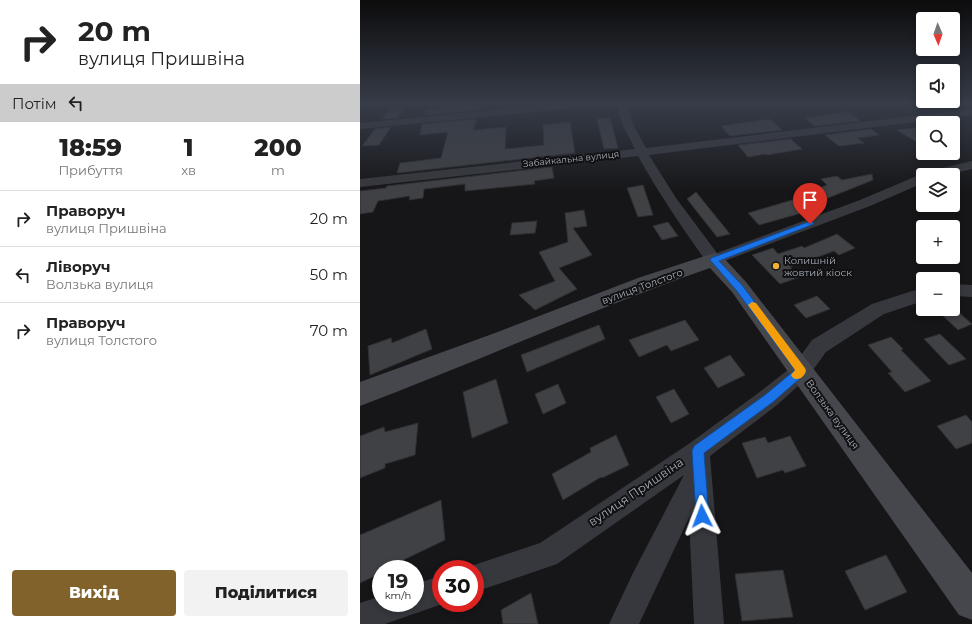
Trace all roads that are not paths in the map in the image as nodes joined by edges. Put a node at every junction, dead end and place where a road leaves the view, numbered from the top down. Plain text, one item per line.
1 (632, 133) edge
2 (799, 133) edge
3 (642, 152) junction
4 (972, 165) edge
5 (959, 168) edge
6 (916, 181) edge
7 (360, 183) edge
8 (714, 260) junction
9 (960, 290) edge
10 (972, 291) edge
11 (916, 296) edge
12 (801, 371) junction
13 (360, 394) edge
14 (699, 460) junction
15 (484, 575) edge
16 (972, 602) edge
17 (377, 612) edge
18 (360, 618) edge
19 (624, 624) edge
20 (709, 624) edge

1 - 3 street, Волзька вулиця
2 - 3 street, Забайкальна вулиця
3 - 7 street, Забайкальна вулиця
3 - 8 street, Волзька вулиця
4 - 5 street
6 - 8 street, вулиця Толстого
8 - 12 street, Волзька вулиця
8 - 13 street, вулиця Толстого
9 - 10 street
11 - 12 street, вулиця Пришвіна
12 - 14 street, вулиця Пришвіна
12 - 16 street, Волзька вулиця
14 - 15 street, вулиця Пришвіна
14 - 19 street
14 - 20 street
17 - 18 street

